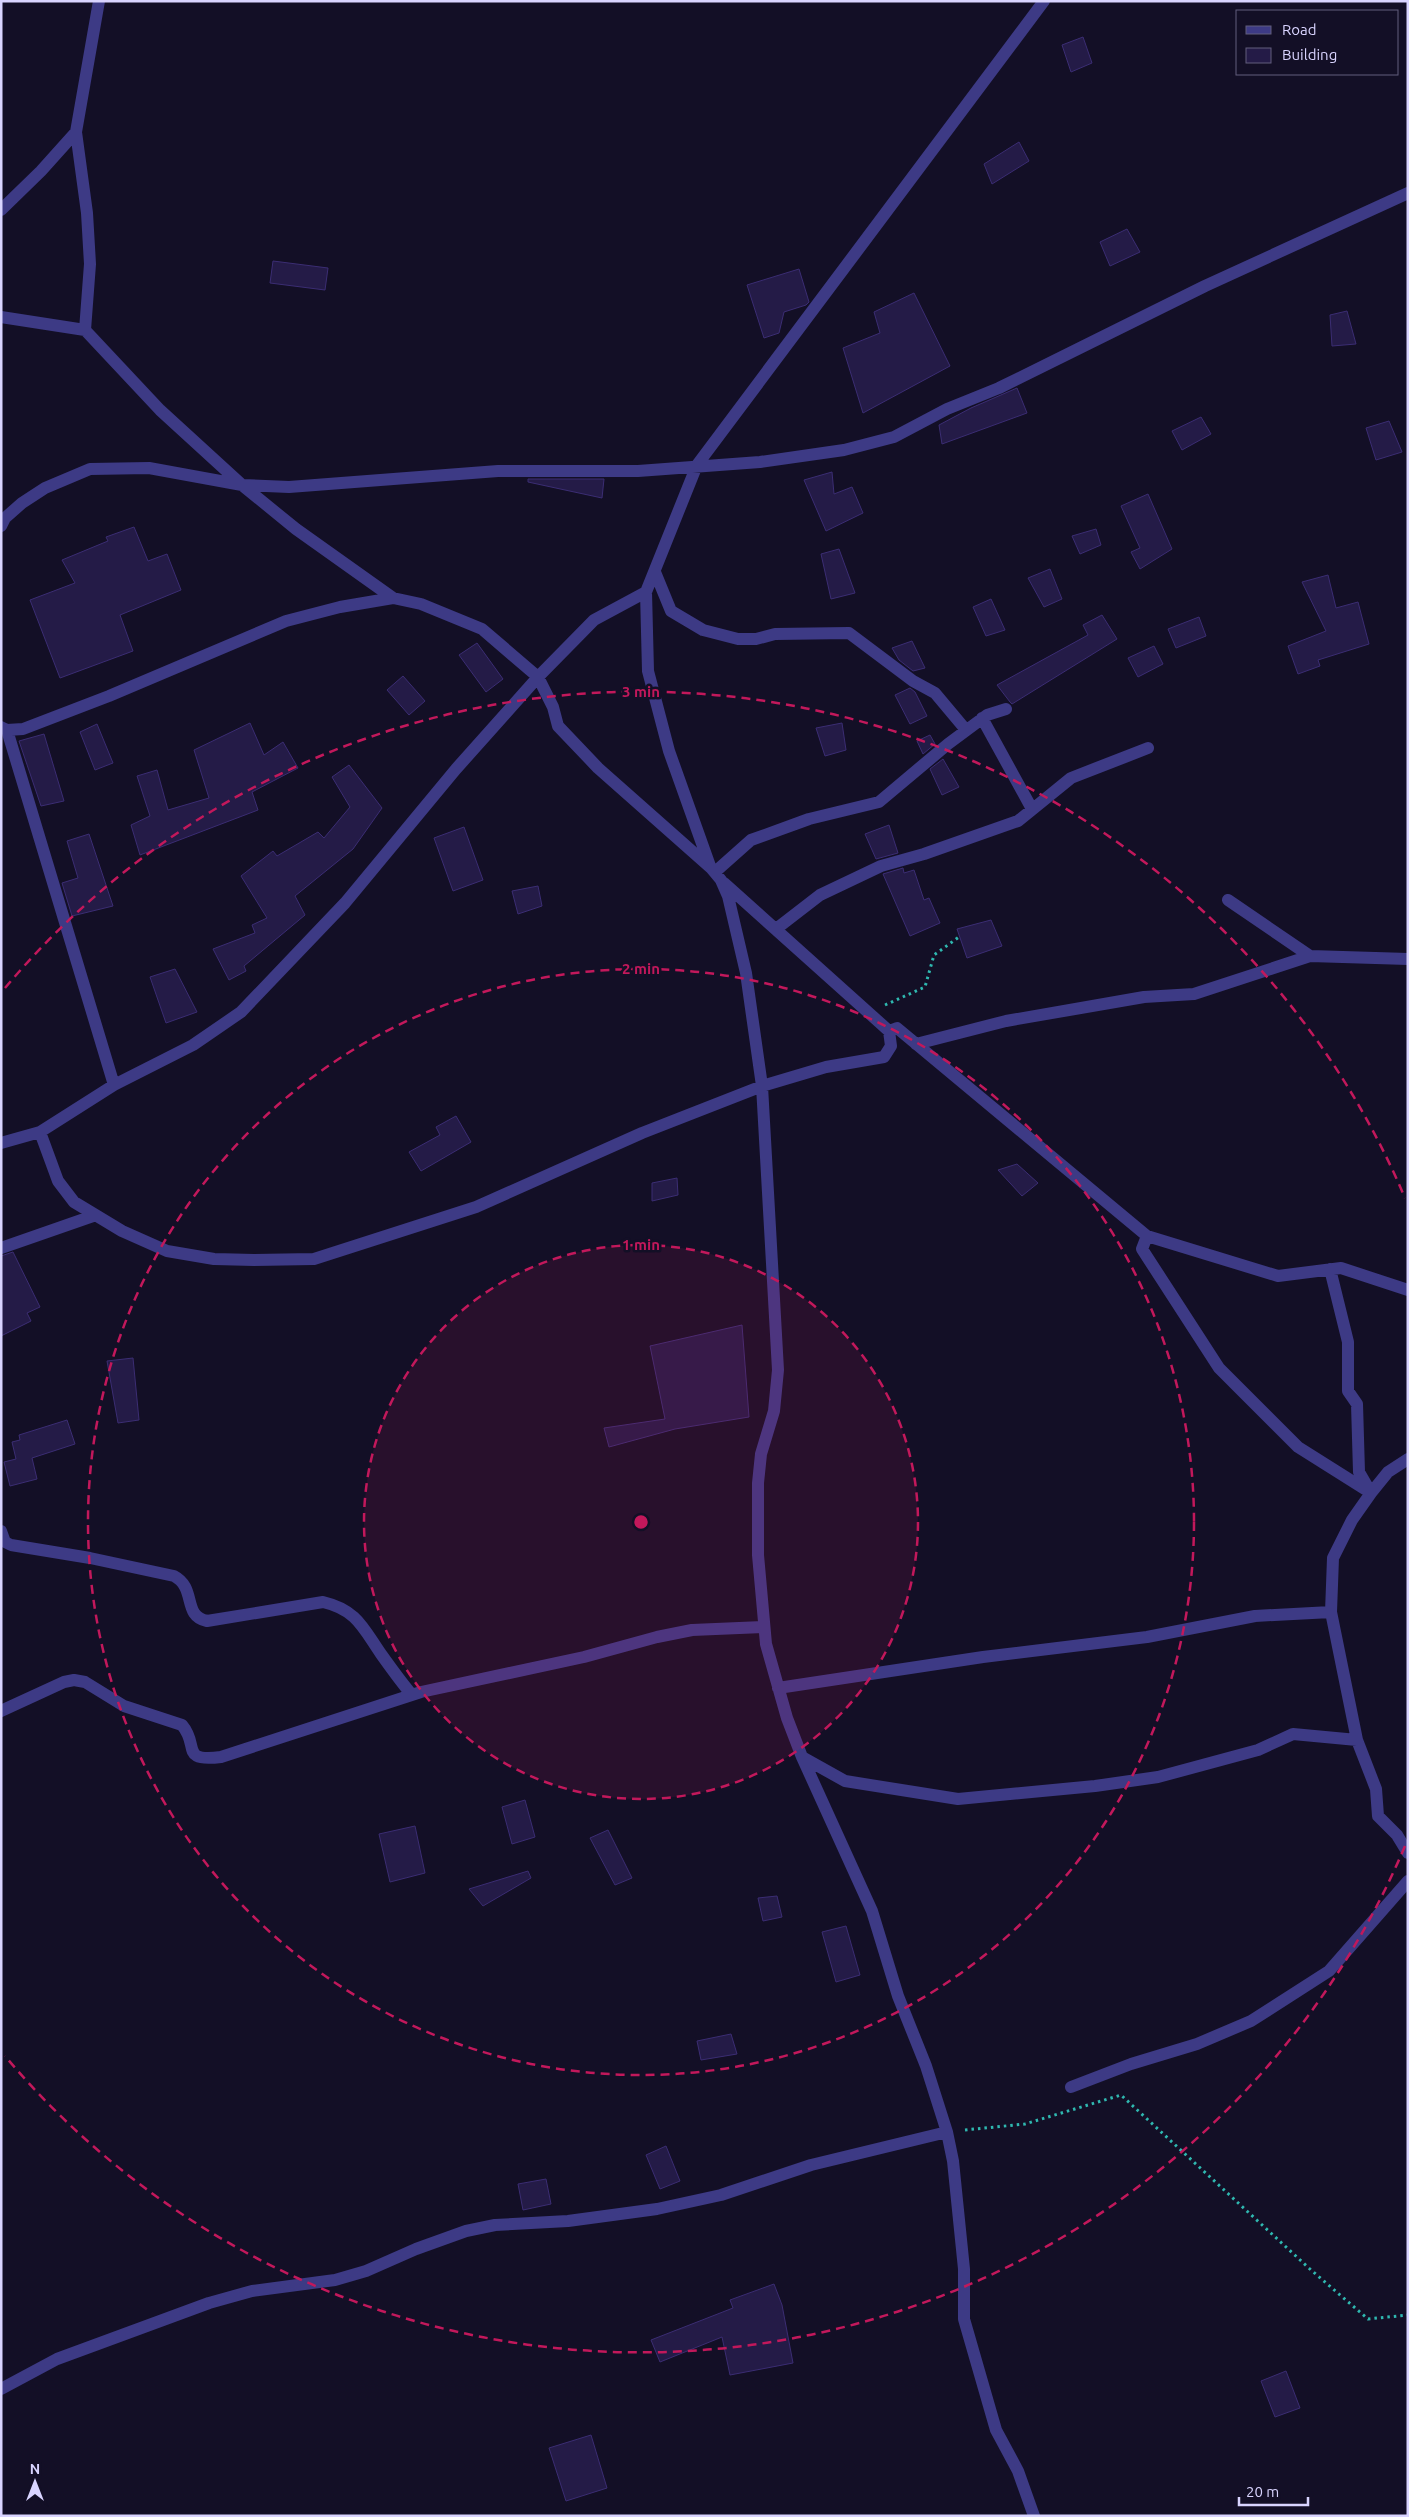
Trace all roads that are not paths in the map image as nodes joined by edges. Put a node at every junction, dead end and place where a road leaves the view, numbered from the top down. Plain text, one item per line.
1 (99, 1) edge
2 (1044, 1) edge
3 (76, 132) junction
4 (1408, 193) edge
5 (1, 210) edge
6 (1, 317) edge
7 (85, 330) junction
8 (697, 465) junction
9 (242, 485) junction
10 (1, 526) edge
11 (655, 572) junction
12 (646, 592) junction
13 (393, 598) junction
14 (538, 677) junction
15 (1006, 709) dead end
16 (982, 718) junction
17 (4, 728) edge
18 (966, 730) junction
19 (1148, 748) dead end
20 (1032, 809) junction
21 (716, 873) junction
22 (1228, 900) dead end
23 (776, 929) junction
24 (1310, 956) junction
25 (1408, 959) edge
26 (889, 1031) junction
27 (916, 1044) junction
28 (114, 1085) junction
29 (762, 1086) junction
30 (40, 1132) junction
31 (1, 1143) edge
32 (93, 1216) junction
33 (1147, 1236) junction
34 (1, 1248) edge
35 (1330, 1269) junction
36 (1408, 1290) edge
37 (1408, 1459) edge
38 (1371, 1493) junction
39 (1, 1531) edge
40 (1331, 1612) junction
41 (763, 1627) junction
42 (778, 1688) junction
43 (412, 1695) junction
44 (1, 1711) edge
45 (1357, 1740) junction
46 (802, 1757) junction
47 (1408, 1853) edge
48 (1408, 1881) edge
49 (1071, 2087) dead end
50 (947, 2132) junction
51 (1, 2389) edge
52 (1034, 2516) edge

1 - 3 street
2 - 8 street
3 - 5 street
3 - 7 street
4 - 8 street
6 - 7 street
7 - 9 street
8 - 9 street
8 - 11 street
9 - 10 street
9 - 13 street
11 - 12 street
11 - 18 street
12 - 14 street
12 - 21 street
13 - 14 street
13 - 17 street
14 - 21 street
14 - 28 street
15 - 16 street
16 - 18 street
16 - 20 street
17 - 28 street
18 - 21 street
19 - 20 street
20 - 23 street
21 - 23 street
21 - 29 street
22 - 24 street
23 - 26 street
24 - 25 street
24 - 27 street
26 - 27 street
26 - 29 street
27 - 33 street
28 - 30 street
29 - 32 street
29 - 41 street
30 - 31 street
30 - 32 street
32 - 34 street
33 - 35 street
33 - 38 street
35 - 36 street
35 - 38 street
37 - 38 street
38 - 40 street
39 - 43 street
40 - 42 street
40 - 45 street
41 - 42 street
41 - 43 street
42 - 46 street
43 - 44 street
45 - 46 street
45 - 47 street
46 - 50 street
48 - 49 street
50 - 51 street
50 - 52 street

